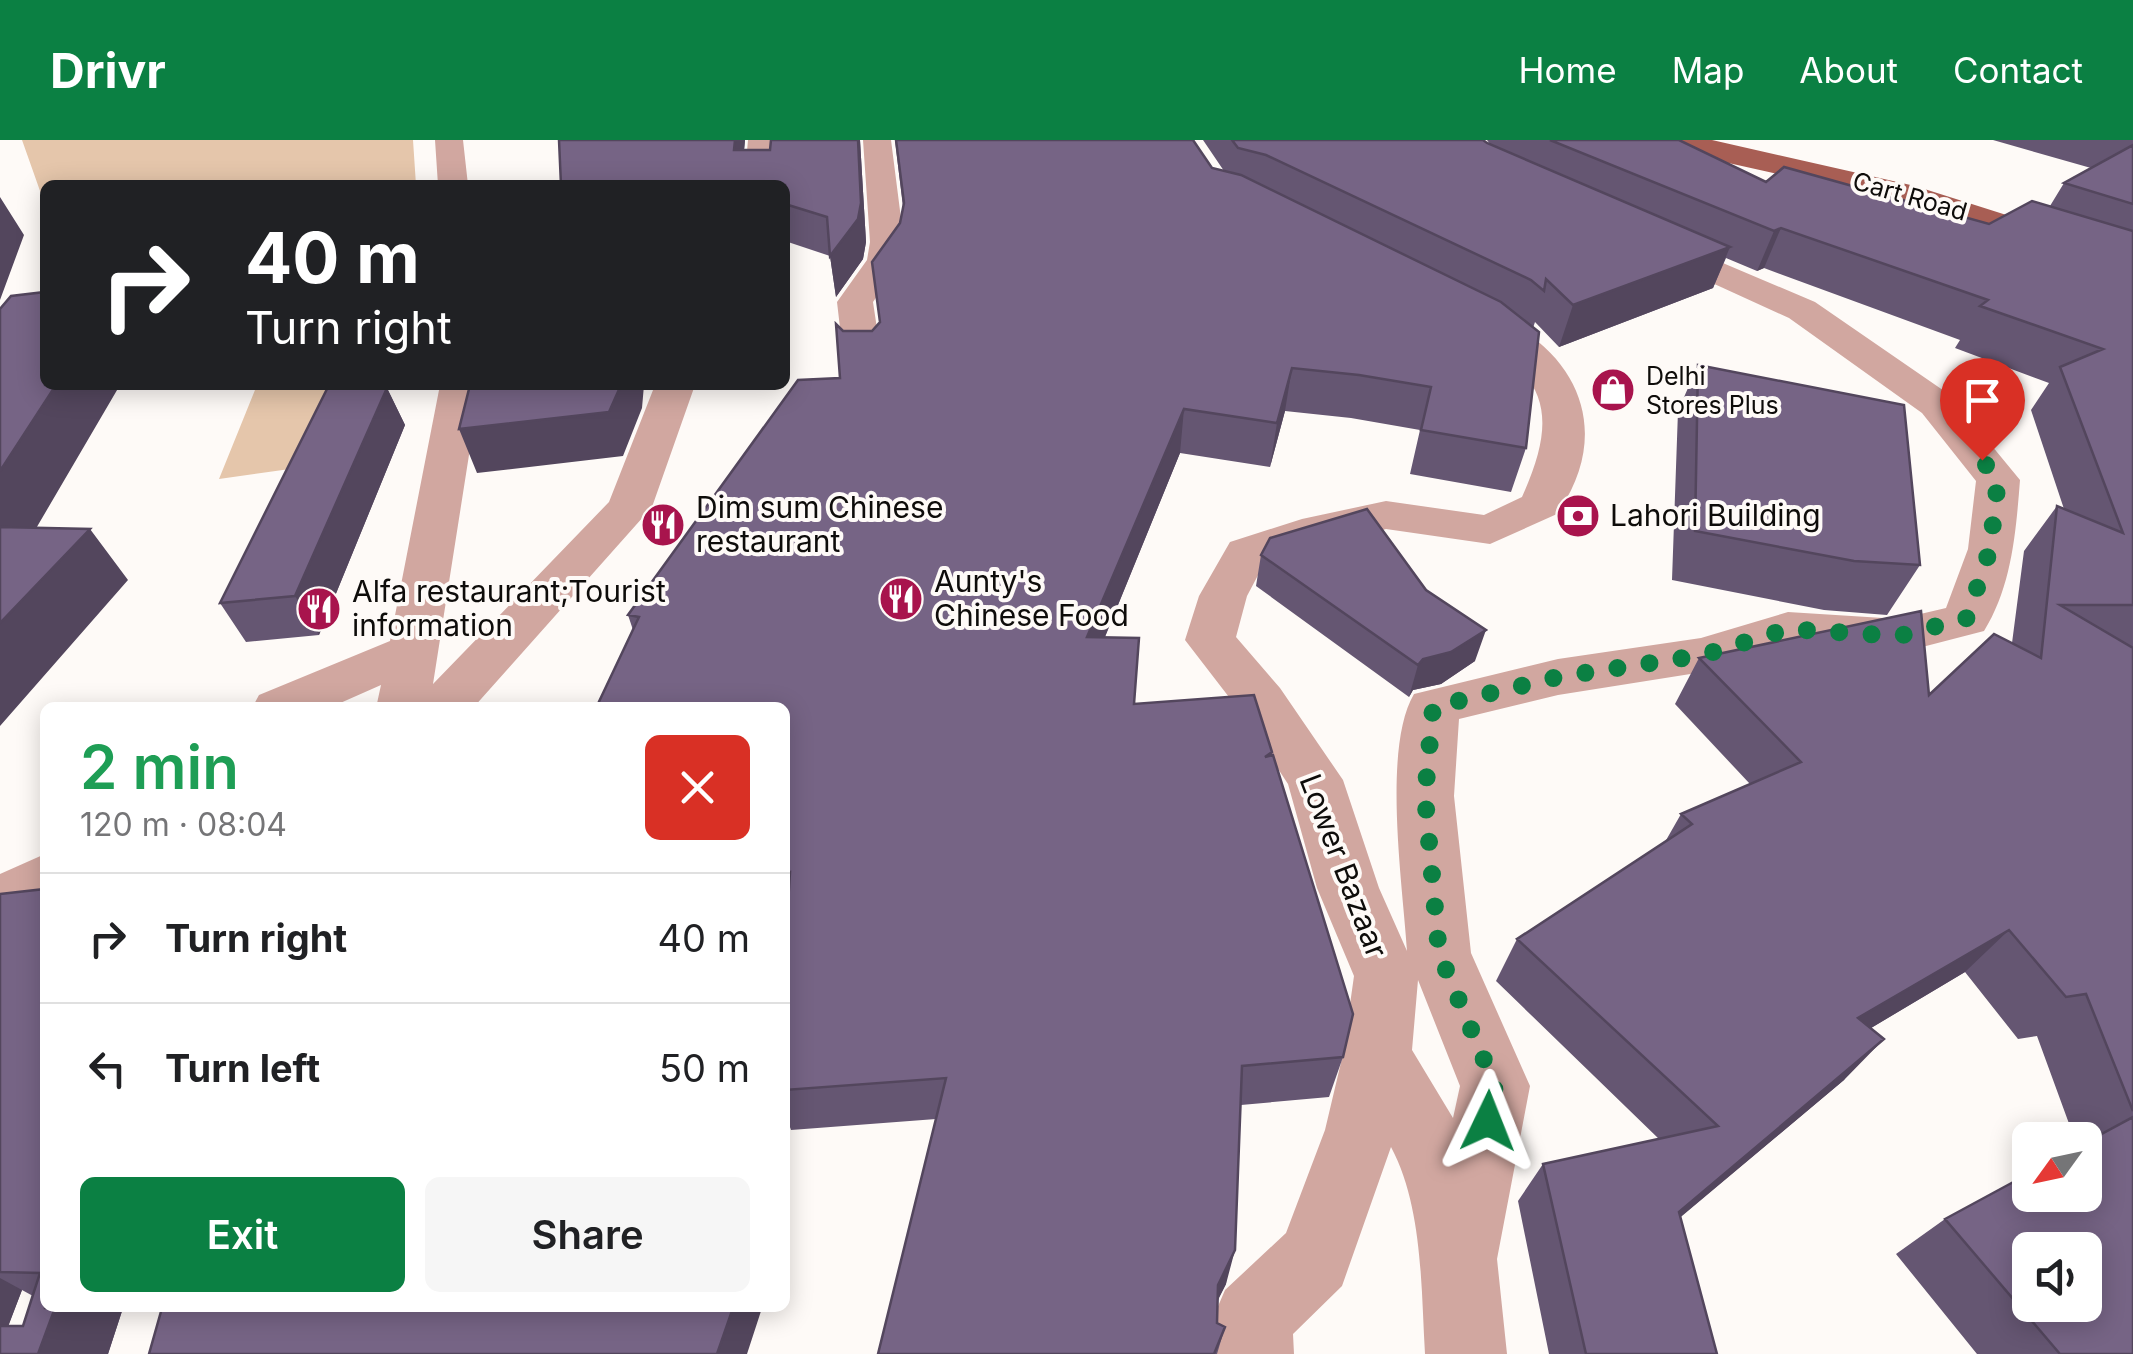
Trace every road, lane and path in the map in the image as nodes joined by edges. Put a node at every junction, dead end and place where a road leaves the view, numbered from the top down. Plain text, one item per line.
1 (449, 140) edge
2 (762, 140) edge
3 (876, 140) edge
4 (1683, 140) edge
5 (453, 180) edge
6 (758, 180) edge
7 (1609, 222) edge
8 (2133, 266) edge
9 (1428, 293) edge
10 (862, 362) edge
11 (459, 390) edge
12 (673, 390) edge
13 (412, 652) junction
14 (292, 702) edge
15 (404, 702) edge
16 (448, 702) edge
17 (40, 881) edge
18 (0, 904) edge
19 (1377, 1054) junction
20 (1458, 1259) junction
21 (1253, 1354) edge
22 (1466, 1354) edge

1 - 5 street
2 - 6 street
3 - 10 street
4 - 8 main road, Cart Road
7 - 20 street
9 - 19 street, Lower Bazaar
11 - 13 street
12 - 16 street
13 - 14 street
13 - 15 street
17 - 18 street
19 - 20 street
19 - 21 street, Lower Bazaar
20 - 22 street

